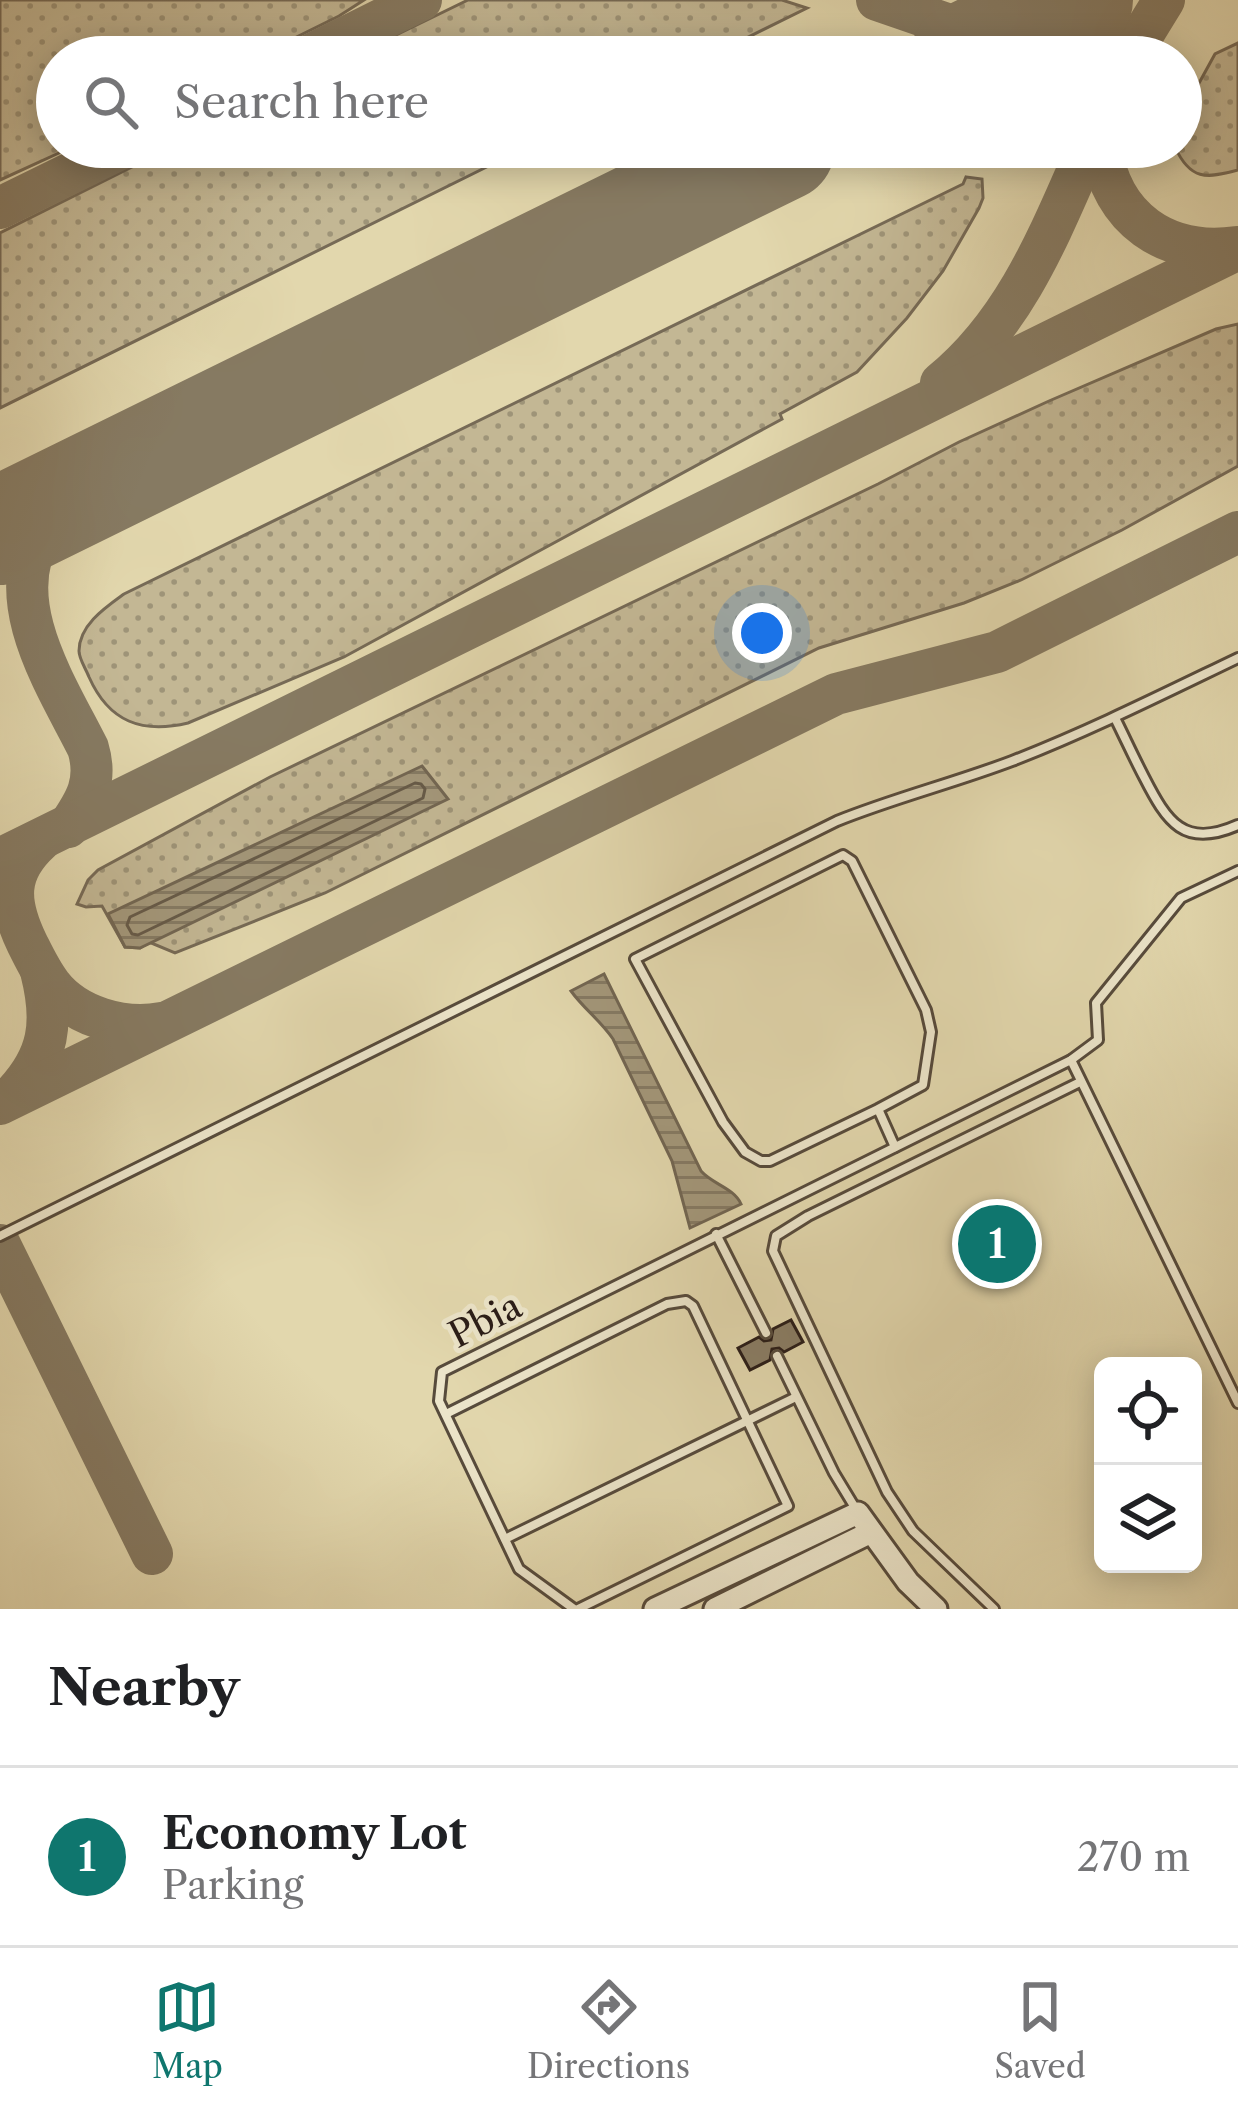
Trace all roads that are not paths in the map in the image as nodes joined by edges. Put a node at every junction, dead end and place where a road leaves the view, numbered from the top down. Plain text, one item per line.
1 (1238, 658) edge
2 (1115, 718) junction
3 (1238, 825) edge
4 (1238, 871) edge
5 (1071, 1060) junction
6 (1080, 1082) junction
7 (878, 1109) junction
8 (895, 1147) junction
9 (716, 1234) junction
10 (0, 1236) edge
11 (766, 1333) dead end
12 (777, 1356) dead end
13 (796, 1397) junction
14 (1238, 1403) edge
15 (446, 1414) junction
16 (747, 1421) junction
17 (865, 1522) junction
18 (505, 1539) junction
19 (698, 1591) junction
20 (576, 1609) edge
21 (655, 1609) edge
22 (670, 1609) edge
23 (715, 1609) edge
24 (936, 1609) edge
25 (994, 1609) edge

1 - 2 lane
2 - 3 lane
2 - 10 lane
4 - 5 lane, Pbia
5 - 6 lane
5 - 8 lane, Pbia
6 - 14 lane
6 - 25 lane
7 - 7 lane
7 - 8 lane
8 - 9 lane, Pbia
9 - 11 lane
9 - 15 lane, Pbia
12 - 13 lane
13 - 16 lane
13 - 17 lane
15 - 16 lane
15 - 18 lane
16 - 18 lane
16 - 20 lane
17 - 19 street
17 - 23 street
17 - 24 street
18 - 20 lane
19 - 21 street
19 - 22 street

